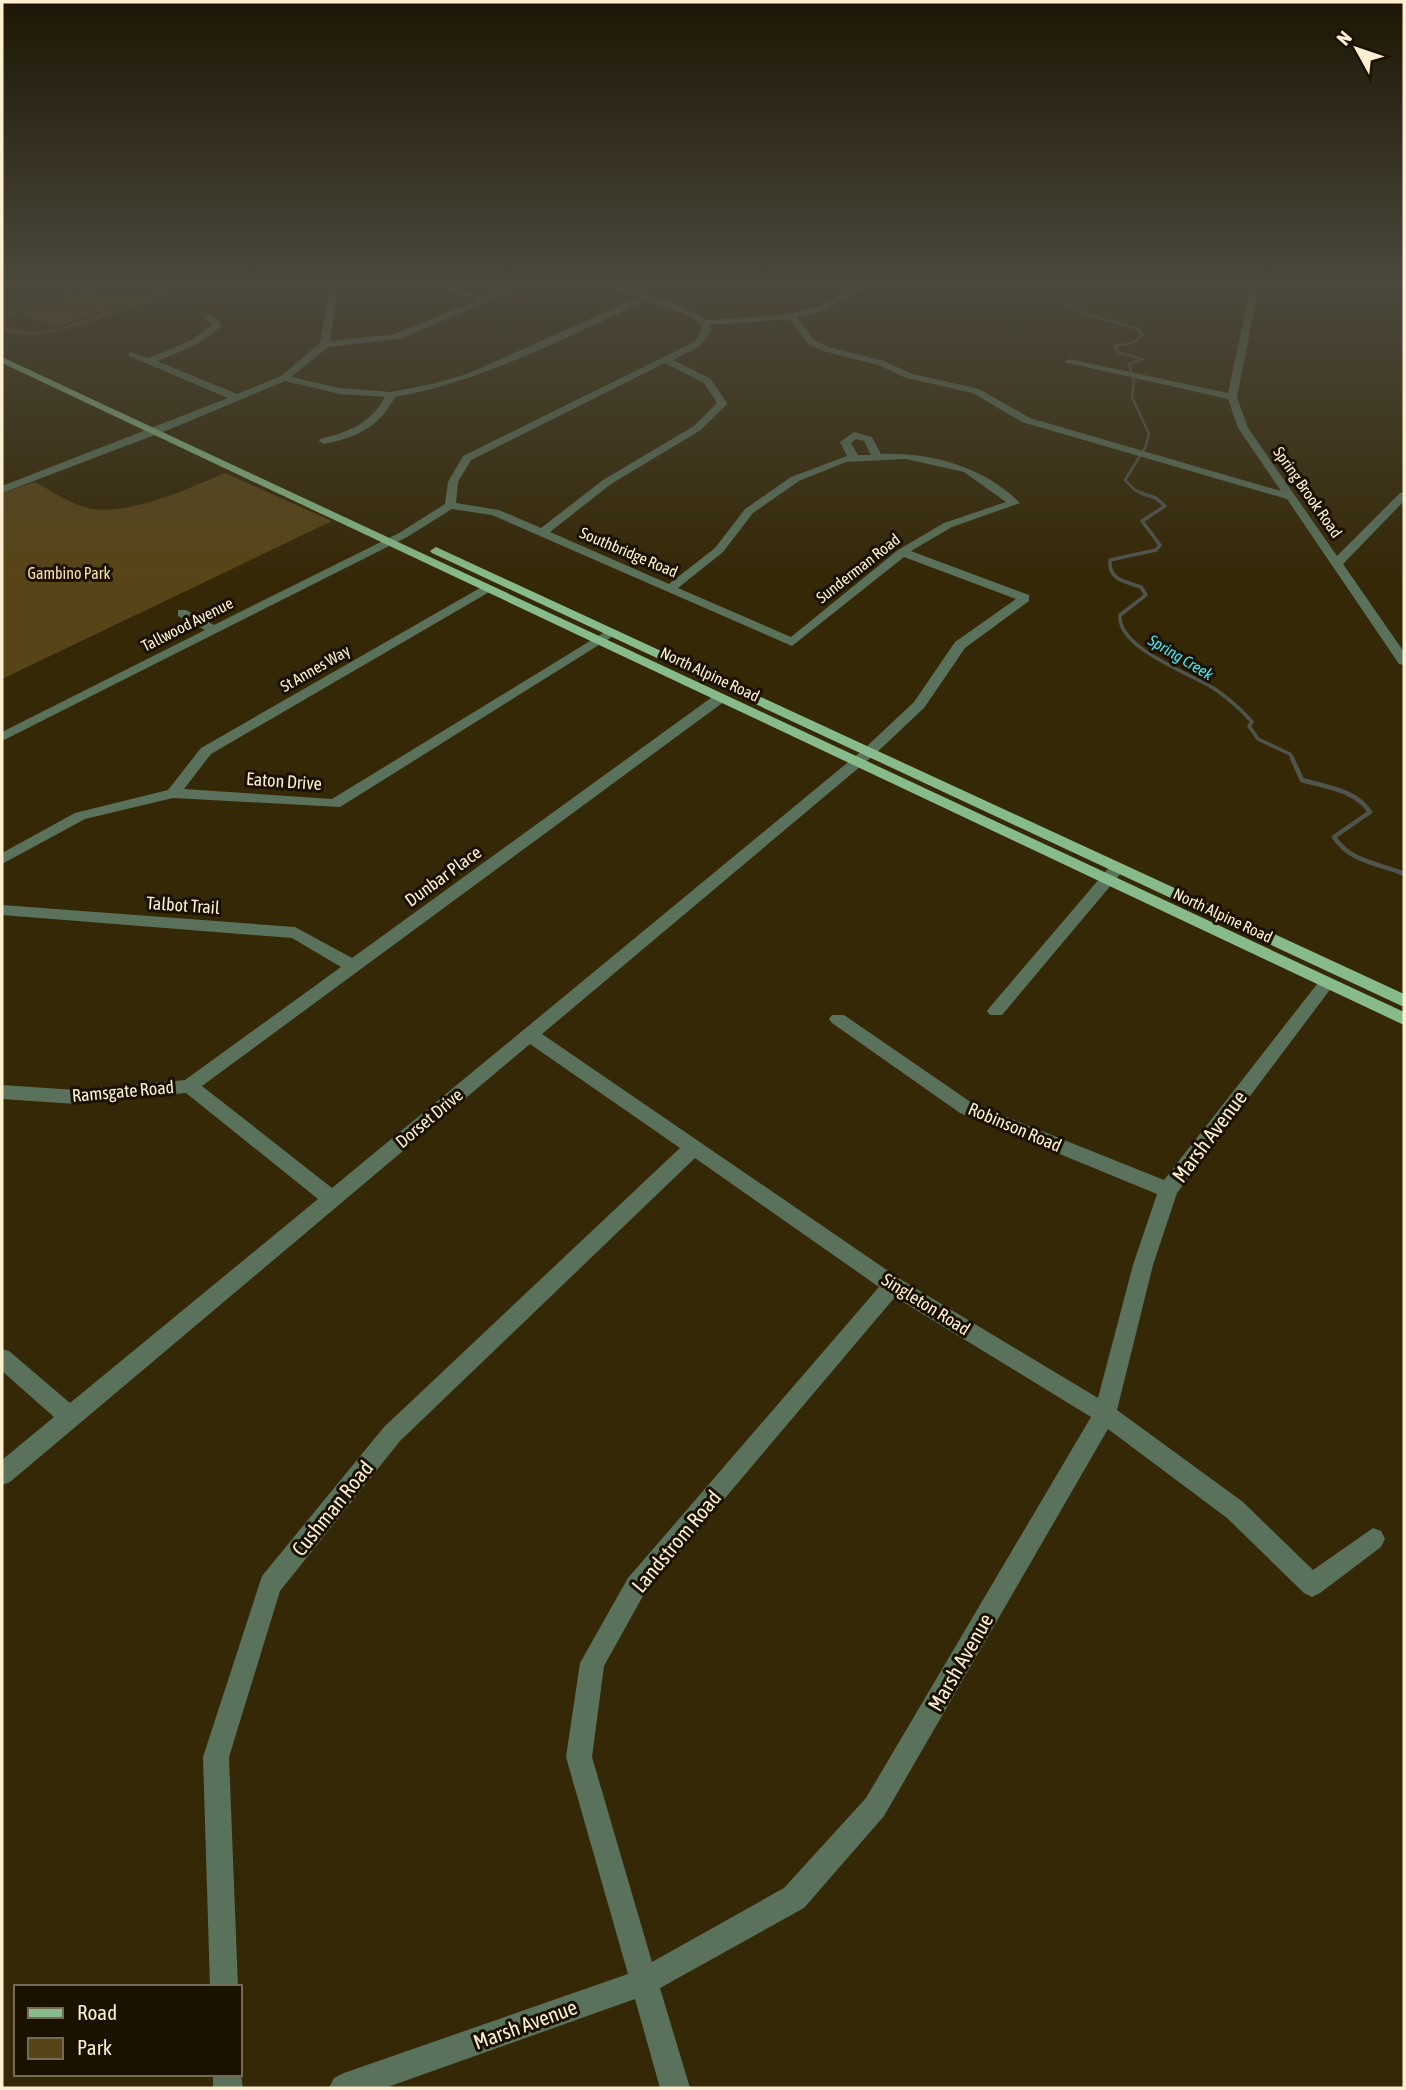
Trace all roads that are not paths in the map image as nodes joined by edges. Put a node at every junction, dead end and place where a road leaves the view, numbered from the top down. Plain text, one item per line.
1 (57, 384) edge
2 (71, 384) edge
3 (203, 384) edge
4 (269, 384) edge
5 (310, 384) edge
6 (445, 384) edge
7 (618, 384) edge
8 (710, 384) edge
9 (942, 384) edge
10 (1169, 384) edge
11 (1235, 384) edge
12 (391, 395) junction
13 (1232, 397) junction
14 (237, 398) junction
15 (162, 429) junction
16 (324, 441) dead end
17 (877, 456) junction
18 (849, 458) junction
19 (2, 477) edge
20 (16, 486) junction
21 (2, 490) edge
22 (1404, 495) edge
23 (1292, 497) junction
24 (450, 505) junction
25 (543, 532) junction
26 (403, 535) junction
27 (388, 541) junction
28 (901, 552) junction
29 (1338, 562) junction
30 (672, 587) junction
31 (487, 588) junction
32 (182, 613) dead end
33 (214, 630) junction
34 (612, 633) junction
35 (598, 641) junction
36 (792, 642) joint
37 (1404, 661) edge
38 (720, 698) junction
39 (2, 737) edge
40 (862, 757) junction
41 (173, 793) junction
42 (2, 859) edge
43 (1112, 874) junction
44 (2, 910) edge
45 (353, 966) junction
46 (1327, 983) junction
47 (1404, 1001) edge
48 (996, 1011) dead end
49 (838, 1018) dead end
50 (1404, 1019) edge
51 (530, 1035) junction
52 (189, 1086) junction
53 (2, 1092) edge
54 (692, 1149) junction
55 (1168, 1190) junction
56 (332, 1199) junction
57 (893, 1285) junction
58 (2, 1358) edge
59 (1105, 1414) junction
60 (70, 1417) junction
61 (2, 1474) edge
62 (1373, 1539) dead end
63 (645, 1982) junction
64 (224, 1985) edge
65 (344, 2088) edge
66 (675, 2088) edge

1 - 15 main road, North Alpine Road
2 - 15 main road, North Alpine Road
3 - 14 street
4 - 14 street
5 - 12 street
6 - 12 street
7 - 24 street
8 - 25 street
9 - 23 street
10 - 13 street
11 - 13 street
12 - 16 street
13 - 23 street, Spring Brook Road
14 - 15 street
15 - 20 street
15 - 26 main road, North Alpine Road
15 - 27 main road, North Alpine Road
17 - 18 street, Sunderman Road
17 - 18 street
17 - 28 street, Sunderman Road
18 - 30 street, Sunderman Road
19 - 20 street
20 - 21 street
22 - 29 street
23 - 29 street, Spring Brook Road
24 - 25 street, Southbridge Road
24 - 26 street, Tallwood Avenue
25 - 30 street, Southbridge Road
26 - 27 street, Tallwood Avenue
26 - 34 main road, North Alpine Road
27 - 31 main road, North Alpine Road
27 - 33 street, Tallwood Avenue
28 - 36 street, Sunderman Road
28 - 40 street, Dorset Drive
29 - 37 street, Spring Brook Road
30 - 36 street, Southbridge Road
31 - 35 main road, North Alpine Road
31 - 41 street, St Annes Way
32 - 33 street
33 - 39 street, Tallwood Avenue
34 - 35 street, Eaton Drive
34 - 40 main road, North Alpine Road
35 - 38 main road, North Alpine Road
35 - 41 street, Eaton Drive
38 - 40 main road, North Alpine Road
38 - 45 street, Dunbar Place
40 - 43 main road, North Alpine Road
40 - 51 street, Dorset Drive
41 - 42 street, Eaton Drive
43 - 46 main road, North Alpine Road
43 - 47 main road, North Alpine Road
43 - 48 street
44 - 45 street, Talbot Trail
45 - 52 street, Dunbar Place
46 - 50 main road, North Alpine Road
46 - 55 street, Marsh Avenue
49 - 55 street, Robinson Road
51 - 54 street, Singleton Road
51 - 56 street, Dorset Drive
52 - 53 street, Ramsgate Road
52 - 56 street, Ramsgate Road
54 - 57 street, Singleton Road
54 - 64 street, Cushman Road
55 - 59 street, Marsh Avenue
56 - 60 street, Dorset Drive
57 - 59 street, Singleton Road
57 - 63 street, Landstrom Road
58 - 60 street
59 - 62 street, Singleton Road
59 - 63 street, Marsh Avenue
60 - 61 street, Dorset Drive
63 - 65 street, Marsh Avenue
63 - 66 street, Landstrom Road

